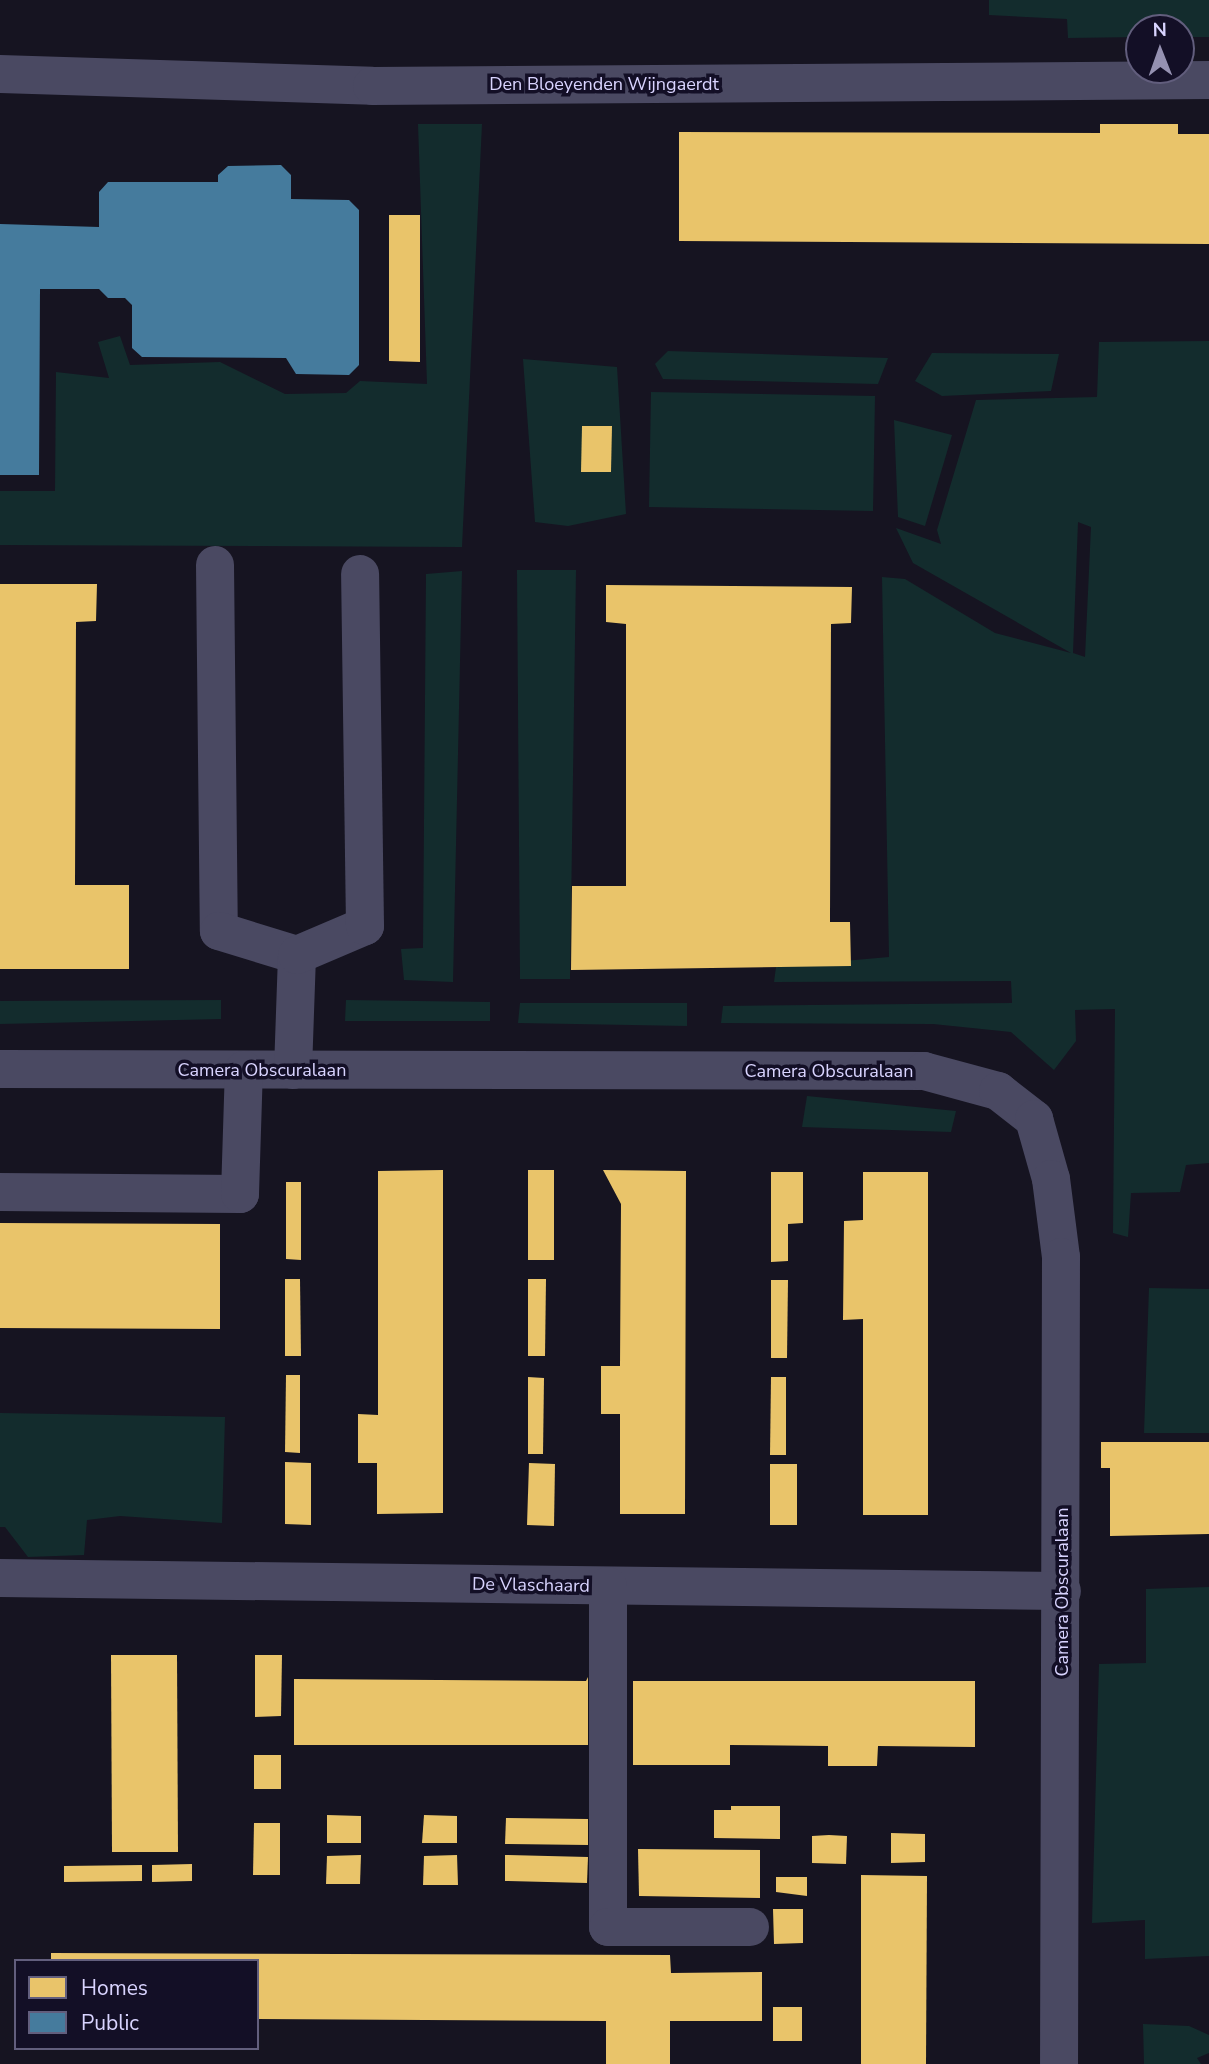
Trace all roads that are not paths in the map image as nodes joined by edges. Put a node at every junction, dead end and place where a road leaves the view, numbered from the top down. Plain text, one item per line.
1 (0, 74) edge
2 (1209, 80) edge
3 (215, 565) dead end
4 (360, 574) dead end
5 (298, 956) junction
6 (0, 1069) edge
7 (244, 1070) junction
8 (293, 1070) junction
9 (0, 1192) edge
10 (0, 1578) edge
11 (608, 1586) junction
12 (1062, 1591) junction
13 (750, 1927) dead end
14 (1059, 2064) edge

1 - 2 street, Den Bloeyenden Wijngaerdt
3 - 5 street
4 - 5 street
5 - 8 street
6 - 7 street, Camera Obscuralaan
7 - 8 street, Camera Obscuralaan
7 - 9 street
8 - 12 street, Camera Obscuralaan
10 - 11 street, De Vlaschaard
11 - 12 street, De Vlaschaard
11 - 13 street
12 - 14 street, Camera Obscuralaan

